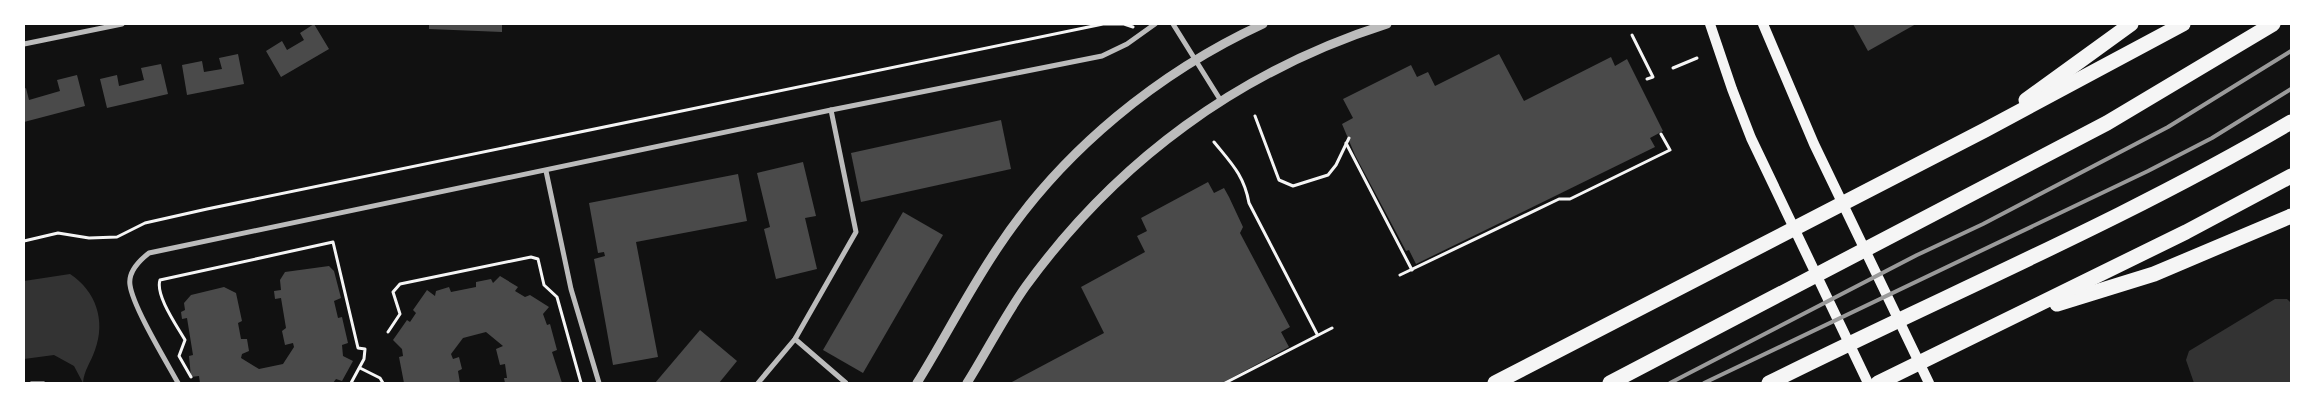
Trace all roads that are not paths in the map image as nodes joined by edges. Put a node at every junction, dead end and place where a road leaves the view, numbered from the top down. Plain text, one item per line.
1 (122, 24) edge
2 (1155, 24) edge
3 (1173, 24) edge
4 (1264, 24) edge
5 (1387, 24) edge
6 (1710, 24) edge
7 (1763, 24) edge
8 (2131, 24) edge
9 (2183, 24) edge
10 (2273, 24) edge
11 (24, 44) edge
12 (1196, 60) junction
13 (1222, 101) junction
14 (831, 110) junction
15 (2291, 122) edge
16 (1985, 130) junction
17 (546, 171) junction
18 (2291, 176) edge
19 (2291, 216) edge
20 (2010, 318) junction
21 (795, 339) junction
22 (178, 383) edge
23 (599, 383) edge
24 (758, 383) edge
25 (846, 383) edge
26 (917, 383) edge
27 (967, 383) edge
28 (1495, 383) edge
29 (1610, 383) edge
30 (1769, 383) edge
31 (1868, 383) edge
32 (1878, 383) edge
33 (1929, 383) edge

1 - 11 street
2 - 14 street
3 - 12 street
4 - 12 street
5 - 13 street
6 - 31 main road
7 - 33 main road
8 - 16 highway
9 - 16 highway
10 - 29 highway
12 - 13 street
12 - 26 street
13 - 27 street
14 - 17 street
14 - 21 street
15 - 30 highway
16 - 28 highway
17 - 22 street
17 - 23 street
18 - 20 highway
19 - 20 highway
20 - 32 highway
21 - 24 street
21 - 25 street

